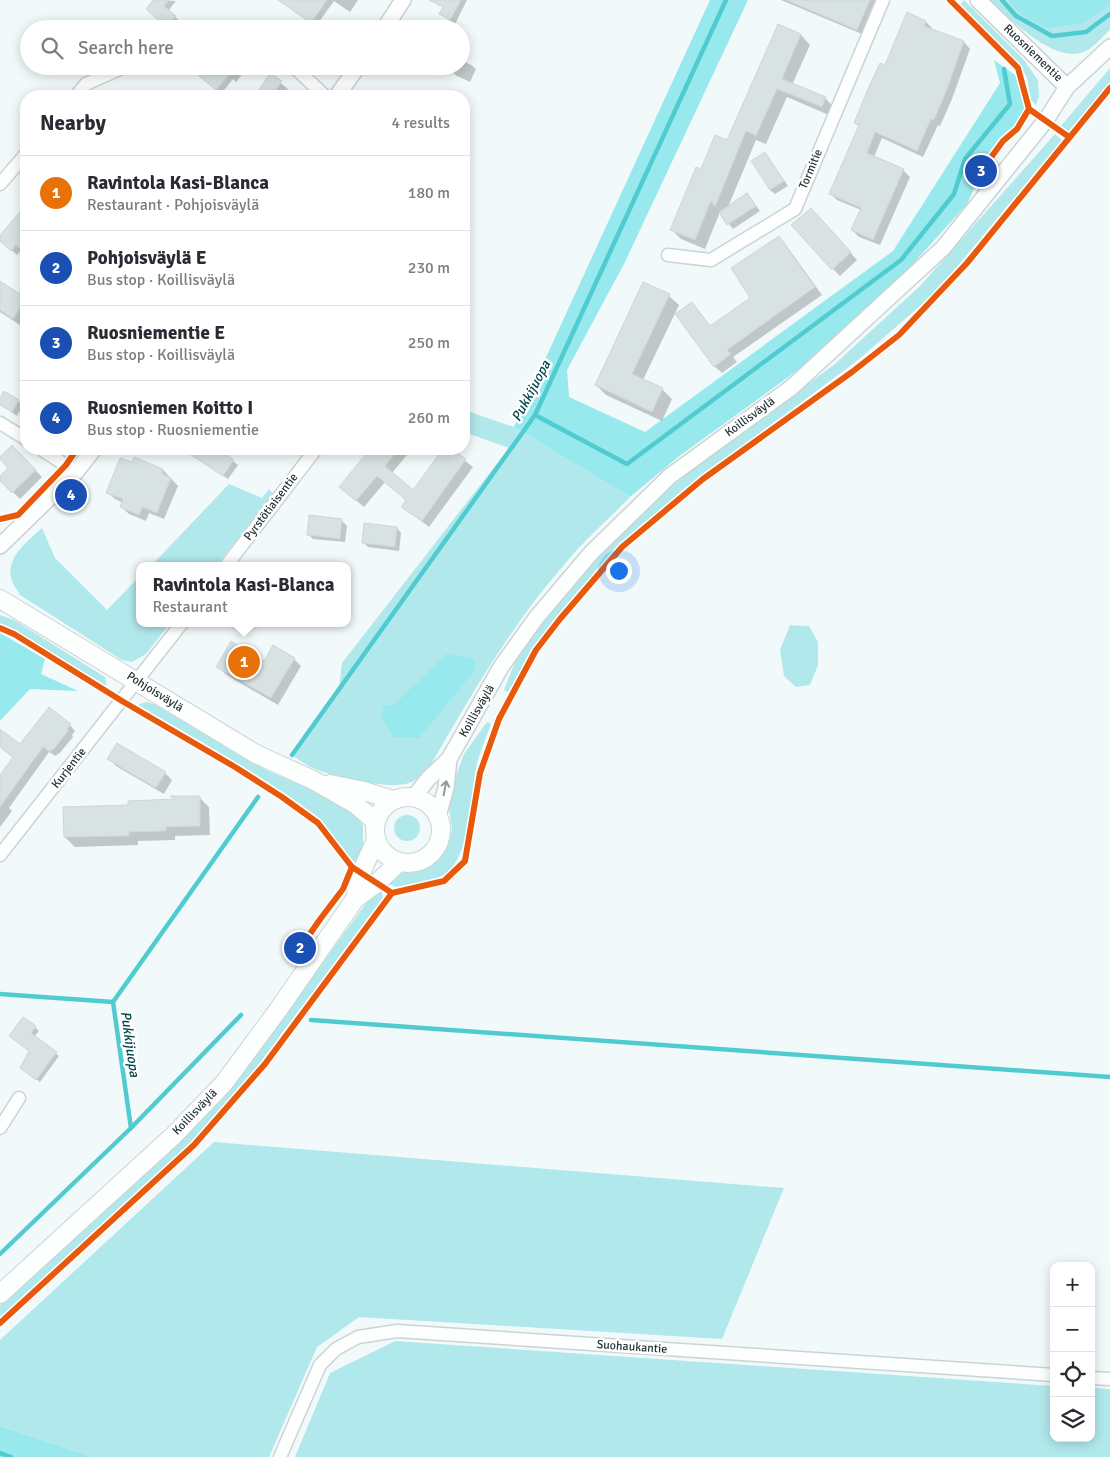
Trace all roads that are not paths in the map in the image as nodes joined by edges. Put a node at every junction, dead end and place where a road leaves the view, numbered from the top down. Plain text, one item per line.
1 (403, 0) edge
2 (884, 0) edge
3 (978, 0) edge
4 (390, 20) edge
5 (1110, 47) edge
6 (106, 75) edge
7 (303, 75) edge
8 (352, 75) edge
9 (1068, 87) junction
10 (81, 90) edge
11 (319, 90) edge
12 (341, 90) edge
13 (20, 161) edge
14 (0, 184) edge
15 (668, 255) dead end
16 (0, 423) edge
17 (20, 435) edge
18 (50, 455) edge
19 (89, 455) edge
20 (311, 455) edge
21 (76, 472) junction
22 (0, 546) edge
23 (229, 562) edge
24 (0, 599) edge
25 (179, 627) edge
26 (138, 681) junction
27 (449, 759) junction
28 (313, 780) junction
29 (414, 797) junction
30 (393, 800) junction
31 (438, 816) junction
32 (375, 822) junction
33 (376, 840) junction
34 (0, 856) edge
35 (399, 862) junction
36 (355, 899) junction
37 (19, 1098) dead end
38 (0, 1128) edge
39 (0, 1294) edge
40 (1050, 1376) edge
41 (1095, 1378) edge
42 (1110, 1379) edge
43 (280, 1457) edge

1 - 4 street
2 - 15 street, Tormitie
3 - 9 street, Ruosniementie
5 - 9 street, Ruosniementie
6 - 10 street
7 - 11 street
8 - 12 street
9 - 27 street, Koillisväylä
13 - 14 street
16 - 17 street
18 - 21 street
19 - 21 street
20 - 23 street, Pyrstötiaisentie
21 - 22 street
24 - 26 main road, Pohjoisväylä
25 - 26 street
26 - 28 main road, Pohjoisväylä
26 - 34 street, Kurjentie
27 - 29 street, Koillisväylä
31 -> 27 street, Koillisväylä
28 - 30 main road, Pohjoisväylä
28 - 32 main road, Pohjoisväylä
29 - 30 main road
29 - 31 main road
30 - 32 main road
31 - 35 main road
32 - 33 main road
33 - 35 main road
33 - 36 main road, Koillisväylä
35 - 36 main road, Koillisväylä
36 - 39 main road, Koillisväylä
37 - 38 street
40 - 43 street, Suohaukantie
41 - 42 street

